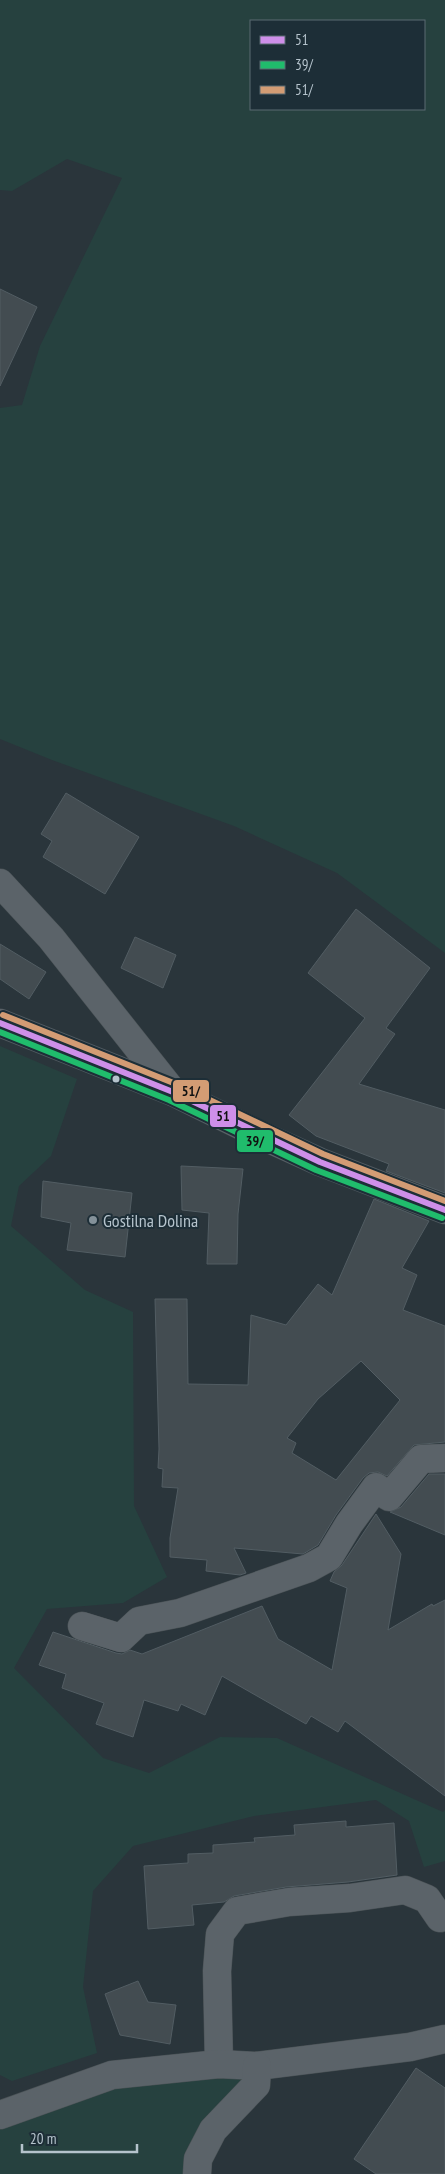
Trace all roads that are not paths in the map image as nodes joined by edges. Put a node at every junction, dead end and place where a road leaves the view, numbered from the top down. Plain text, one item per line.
1 (0, 882) edge
2 (0, 1023) edge
3 (173, 1092) junction
4 (445, 1210) edge
5 (445, 1458) edge
6 (82, 1626) dead end
7 (440, 1918) dead end
8 (445, 2039) edge
9 (219, 2064) junction
10 (257, 2066) junction
11 (0, 2116) edge
12 (197, 2174) edge

1 - 3 street
2 - 3 main road
3 - 4 main road
5 - 6 street
7 - 9 street
8 - 10 street
9 - 10 street
9 - 11 street
10 - 12 street

